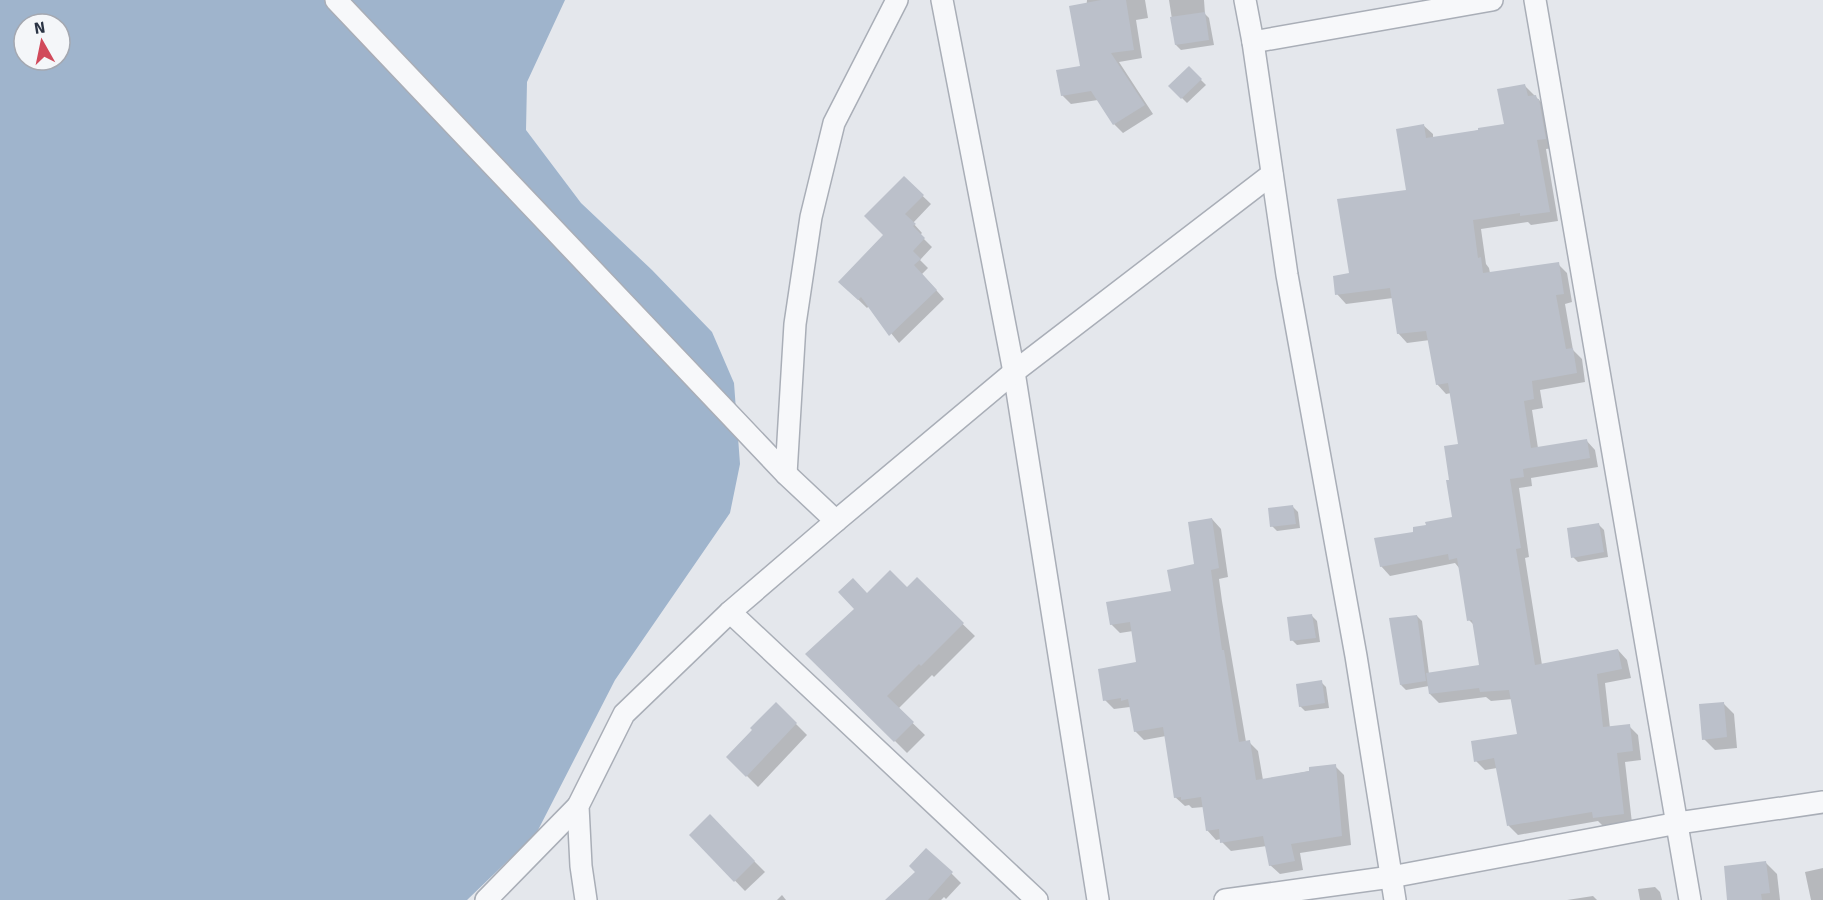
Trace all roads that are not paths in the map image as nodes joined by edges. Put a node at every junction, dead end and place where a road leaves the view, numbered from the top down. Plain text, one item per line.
1 (336, 0) edge
2 (897, 0) edge
3 (942, 0) edge
4 (1245, 0) edge
5 (1492, 0) edge
6 (1535, 0) edge
7 (1253, 42) junction
8 (1272, 174) junction
9 (1014, 372) junction
10 (786, 474) junction
11 (836, 521) junction
12 (730, 612) junction
13 (1823, 802) edge
14 (578, 806) junction
15 (1678, 823) junction
16 (1391, 877) junction
17 (486, 900) edge
18 (586, 900) edge
19 (1037, 900) edge
20 (1098, 900) edge
21 (1225, 900) edge
22 (1395, 900) edge
23 (1690, 900) edge

1 - 10 street
2 - 10 street
3 - 9 street
4 - 7 street
5 - 7 street
6 - 15 street
7 - 8 street
8 - 9 street
8 - 16 street
9 - 11 street
9 - 20 street
10 - 11 street
11 - 12 street
12 - 14 street
12 - 19 street
13 - 15 street
14 - 17 street
14 - 18 street
15 - 16 street
15 - 23 street
16 - 21 street
16 - 22 street

